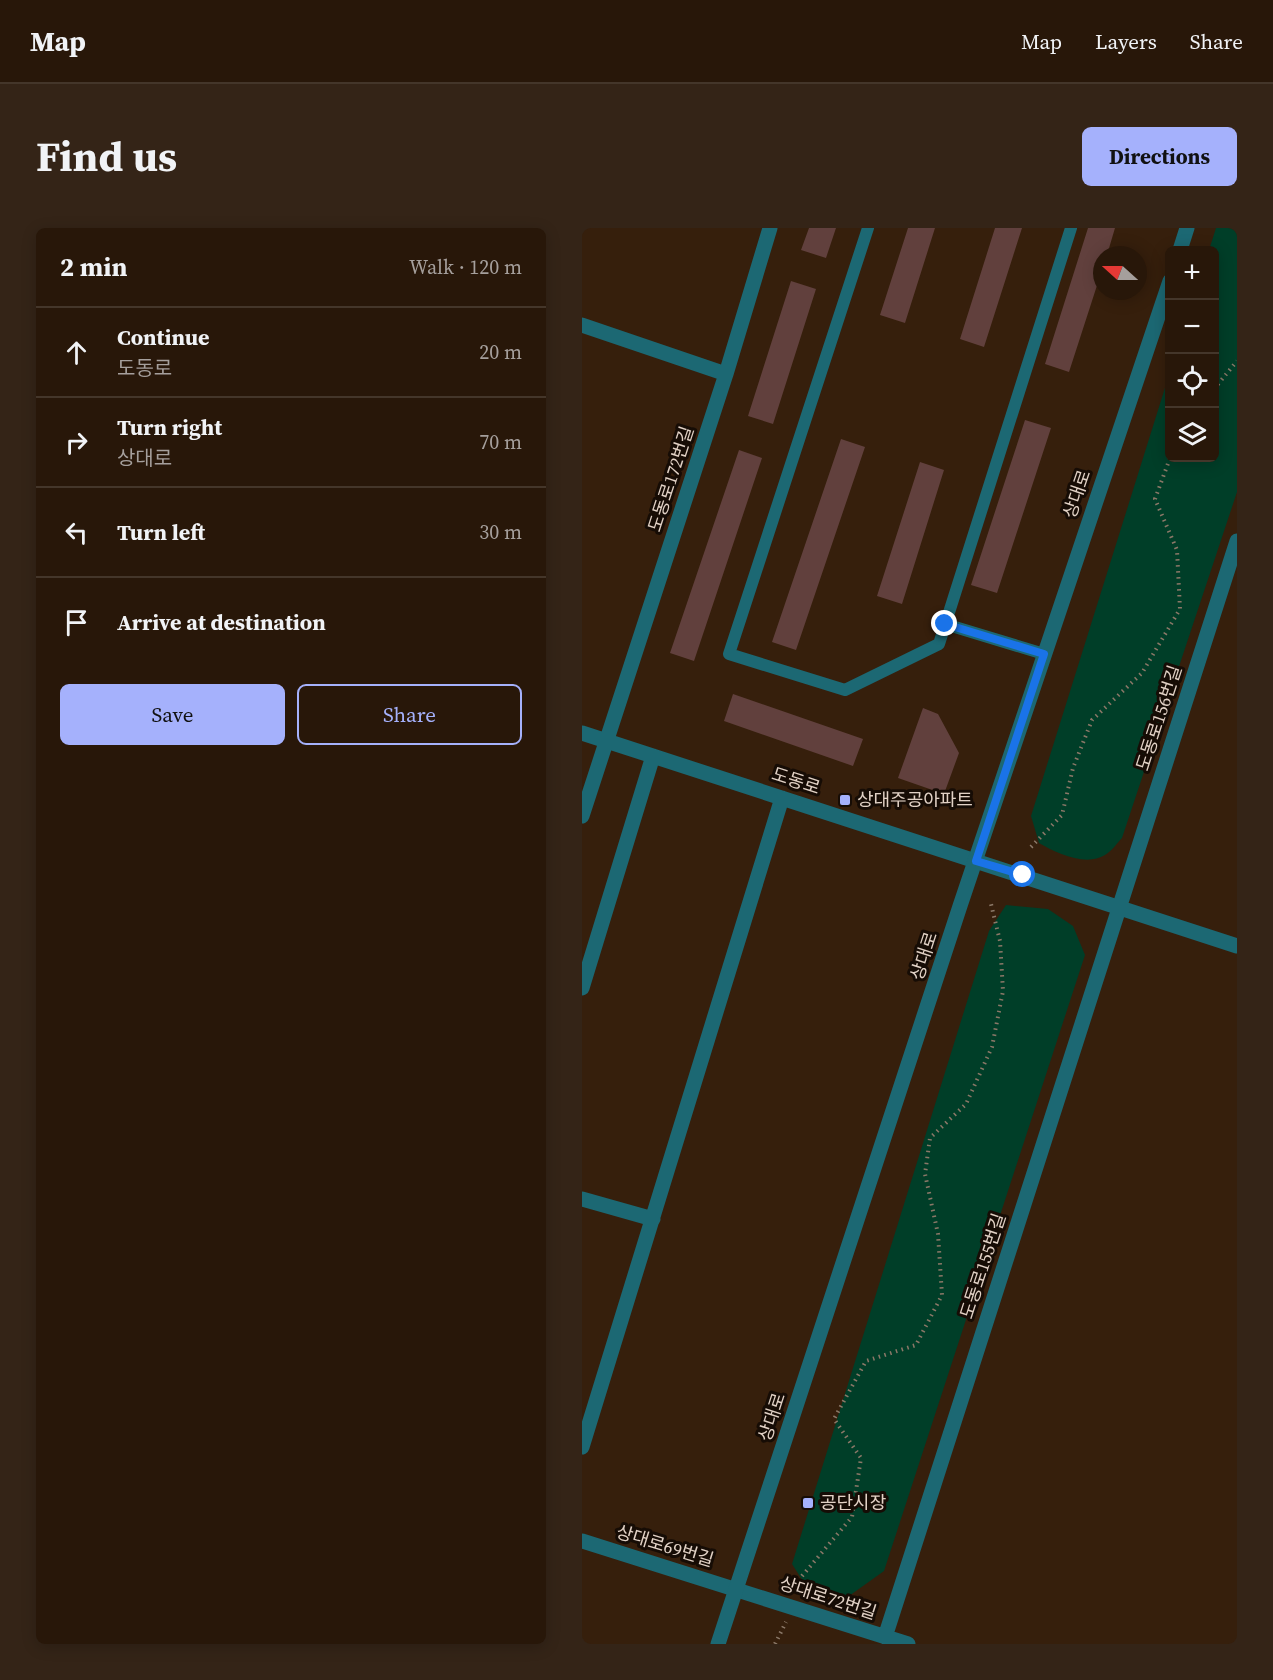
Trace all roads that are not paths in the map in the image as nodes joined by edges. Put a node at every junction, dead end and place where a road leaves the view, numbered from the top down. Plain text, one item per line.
1 (770, 228) edge
2 (868, 228) edge
3 (1071, 228) edge
4 (1187, 228) edge
5 (1181, 246) edge
6 (1165, 296) edge
7 (582, 325) edge
8 (726, 374) junction
9 (1237, 542) edge
10 (945, 624) junction
11 (1044, 654) junction
12 (582, 733) edge
13 (606, 741) junction
14 (653, 756) junction
15 (783, 798) junction
16 (582, 816) edge
17 (976, 861) junction
18 (1119, 907) junction
19 (1237, 946) edge
20 (582, 988) edge
21 (582, 1199) edge
22 (653, 1219) junction
23 (582, 1447) edge
24 (582, 1541) edge
25 (736, 1589) junction
26 (885, 1637) junction
27 (718, 1644) edge
28 (908, 1644) edge

1 - 8 street, 도동로172번길
2 - 10 lane
3 - 10 lane
4 - 5 street
6 - 11 street, 상대로
7 - 8 street
8 - 13 street, 도동로172번길
9 - 18 street, 도동로156번길
10 - 11 lane
11 - 17 street, 상대로
12 - 13 street, 도동로
13 - 14 street, 도동로
13 - 16 street, 도동로172번길
14 - 15 street, 도동로
14 - 20 street
15 - 17 street, 도동로
15 - 22 street
17 - 18 street, 도동로
17 - 25 street, 상대로
18 - 19 street, 도동로
18 - 26 street, 도동로155번길
21 - 22 street
22 - 23 street
24 - 25 street, 상대로69번길
25 - 26 street, 상대로72번길
25 - 27 street, 상대로
26 - 28 street, 상대로72번길

